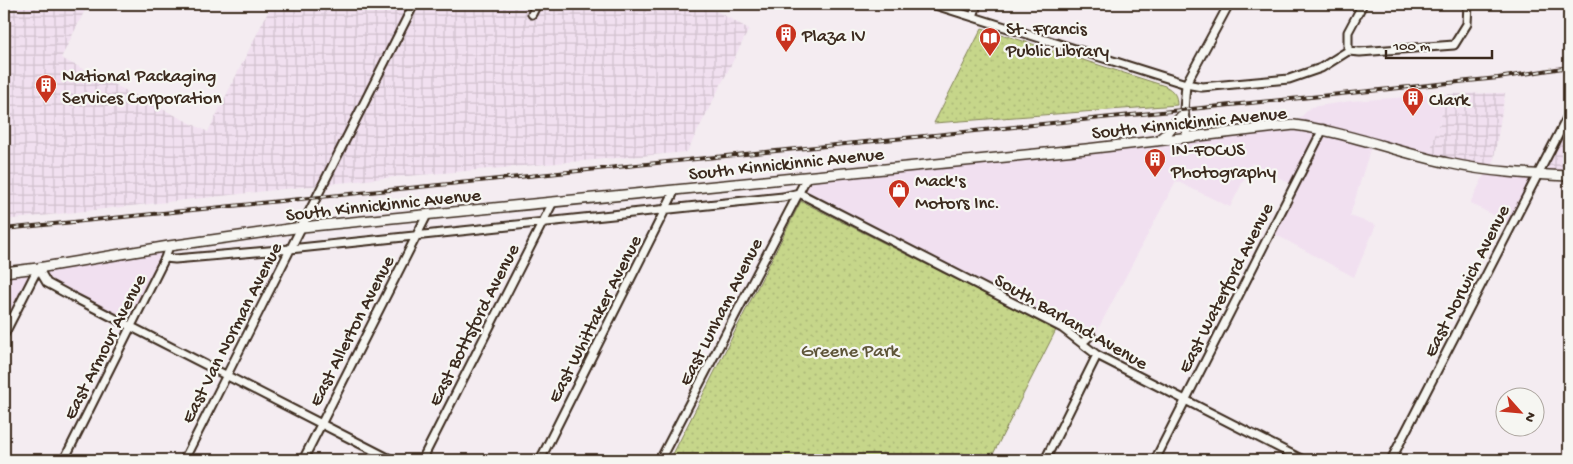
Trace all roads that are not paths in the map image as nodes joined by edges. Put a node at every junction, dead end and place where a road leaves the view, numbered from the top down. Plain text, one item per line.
1 (414, 4) edge
2 (537, 4) edge
3 (932, 4) edge
4 (977, 4) edge
5 (1229, 4) edge
6 (1363, 4) edge
7 (1468, 4) edge
8 (532, 14) dead end
9 (973, 17) junction
10 (1348, 51) junction
11 (1186, 84) junction
12 (1184, 113) junction
13 (1569, 114) edge
14 (1323, 129) junction
15 (1186, 138) junction
16 (1157, 141) junction
17 (1538, 174) junction
18 (1569, 176) edge
19 (807, 177) junction
20 (675, 190) junction
21 (799, 193) junction
22 (553, 202) junction
23 (665, 209) junction
24 (427, 215) junction
25 (542, 222) junction
26 (302, 226) junction
27 (417, 235) junction
28 (169, 246) junction
29 (290, 249) junction
30 (165, 258) junction
31 (38, 268) junction
32 (4, 272) edge
33 (131, 326) junction
34 (4, 335) edge
35 (1090, 335) dead end
36 (1082, 343) junction
37 (1097, 354) junction
38 (227, 375) junction
39 (1185, 401) junction
40 (321, 424) junction
41 (64, 460) edge
42 (184, 460) edge
43 (303, 460) edge
44 (392, 460) edge
45 (422, 460) edge
46 (540, 460) edge
47 (660, 460) edge
48 (1045, 460) edge
49 (1155, 460) edge
50 (1304, 460) edge
51 (1391, 460) edge

1 - 26 street, East Van Norman Avenue
2 - 8 street
3 - 9 street
4 - 9 street
5 - 11 street
6 - 10 street
7 - 10 street
9 - 11 street
10 - 11 street
11 - 12 street
12 - 15 street
12 - 16 street
13 - 17 street, East Norwich Avenue
14 - 15 street, South Kinnickinnic Avenue
14 - 17 street, South Kinnickinnic Avenue
14 - 39 street, East Waterford Avenue
15 - 16 street, South Kinnickinnic Avenue
16 - 19 street, South Kinnickinnic Avenue
17 - 18 street, South Kinnickinnic Avenue
17 - 51 street, East Norwich Avenue
19 - 20 street, South Kinnickinnic Avenue
19 - 21 street, East Lunham Avenue
20 - 22 street, South Kinnickinnic Avenue
20 - 23 street, East Whittaker Avenue
21 - 23 street, South Kinnickinnic Avenue
21 - 36 street, South Barland Avenue
21 - 47 street, East Lunham Avenue
22 - 24 street, South Kinnickinnic Avenue
22 - 25 street, East Bottsford Avenue
23 - 25 street, South Kinnickinnic Avenue
23 - 46 street, East Whittaker Avenue
24 - 26 street, South Kinnickinnic Avenue
24 - 27 street, East Allerton Avenue
25 - 27 street, South Kinnickinnic Avenue
25 - 45 street, East Bottsford Avenue
26 - 28 street, South Kinnickinnic Avenue
26 - 29 street, East Van Norman Avenue
27 - 29 street, South Kinnickinnic Avenue
27 - 40 street, East Allerton Avenue
28 - 30 street, East Armour Avenue
28 - 31 street, South Kinnickinnic Avenue
29 - 30 street, South Kinnickinnic Avenue
29 - 38 street, East Van Norman Avenue
30 - 33 street, East Armour Avenue
31 - 32 street, South Kinnickinnic Avenue
31 - 33 street
31 - 34 street
33 - 38 street
33 - 41 street, East Armour Avenue
35 - 36 street
36 - 37 street, South Barland Avenue
37 - 39 street, South Barland Avenue
37 - 48 street
38 - 40 street
38 - 42 street, East Van Norman Avenue
39 - 49 street, East Waterford Avenue
39 - 50 street, South Barland Avenue
40 - 43 street, East Allerton Avenue
40 - 44 street

